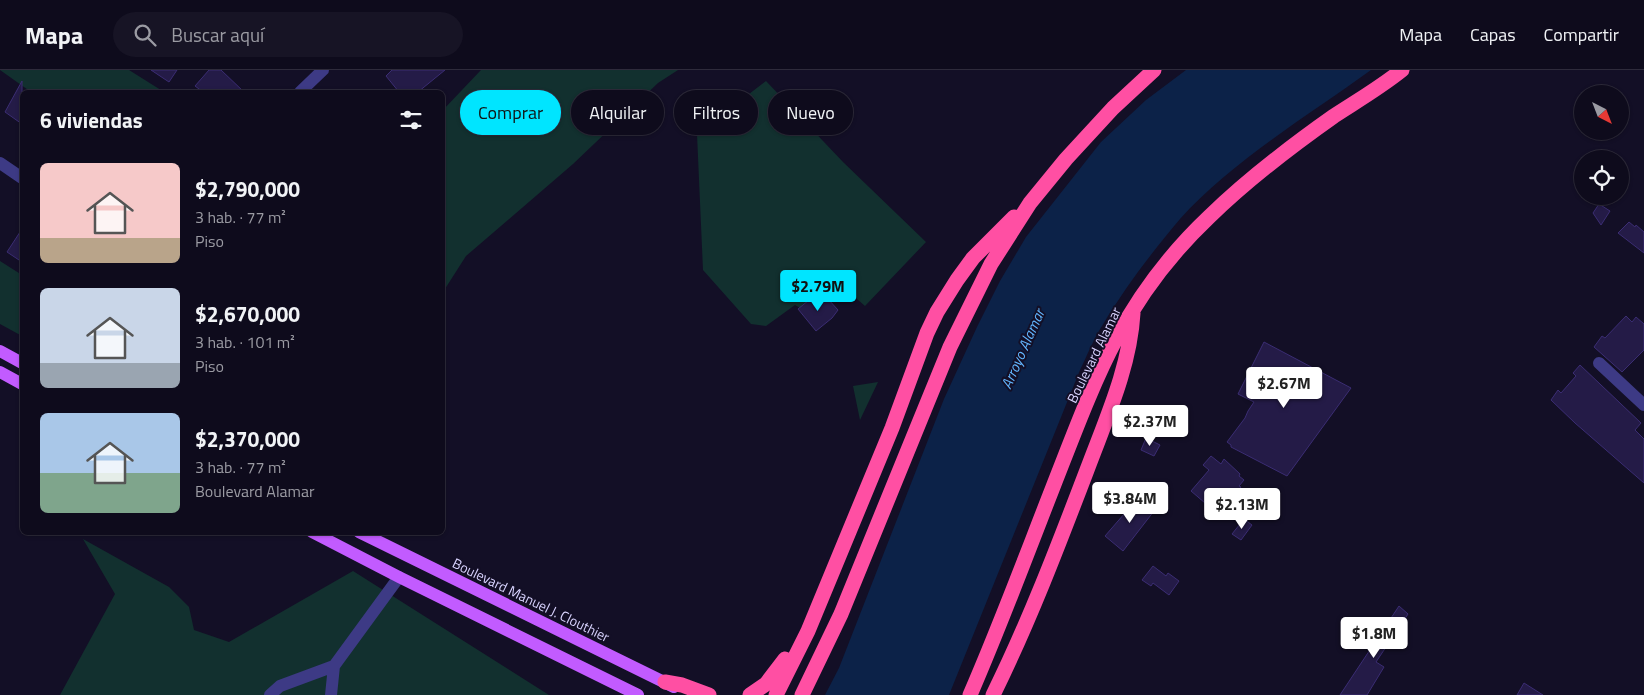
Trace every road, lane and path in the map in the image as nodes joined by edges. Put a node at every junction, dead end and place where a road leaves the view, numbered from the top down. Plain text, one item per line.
1 (1154, 70) edge
2 (1402, 70) edge
3 (314, 72) edge
4 (301, 90) edge
5 (0, 163) edge
6 (20, 177) edge
7 (1030, 203) junction
8 (1133, 310) junction
9 (0, 351) edge
10 (20, 362) edge
11 (1599, 363) dead end
12 (0, 372) edge
13 (20, 383) edge
14 (1644, 405) edge
15 (318, 535) edge
16 (365, 535) edge
17 (399, 577) junction
18 (808, 631) junction
19 (334, 666) junction
20 (666, 682) junction
21 (997, 691) edge
22 (270, 695) edge
23 (330, 695) edge
24 (638, 695) edge
25 (689, 695) edge
26 (709, 695) edge
27 (750, 695) edge
28 (776, 695) edge
29 (802, 695) edge
30 (970, 695) edge

1 - 7 highway
2 - 8 highway, Boulevard Alamar
3 - 4 street
5 - 6 street
7 - 18 highway
7 - 29 highway
8 - 21 highway
8 - 30 highway, Boulevard Alamar
9 - 10 main road
11 - 14 street
12 - 13 main road
15 - 17 main road
16 - 20 main road, Boulevard Manuel J. Clouthier
17 - 19 street
17 - 24 main road
18 - 27 highway
18 - 28 highway
19 - 22 street
19 - 23 street
20 - 25 main road, Boulevard Manuel J. Clouthier
20 - 26 highway

